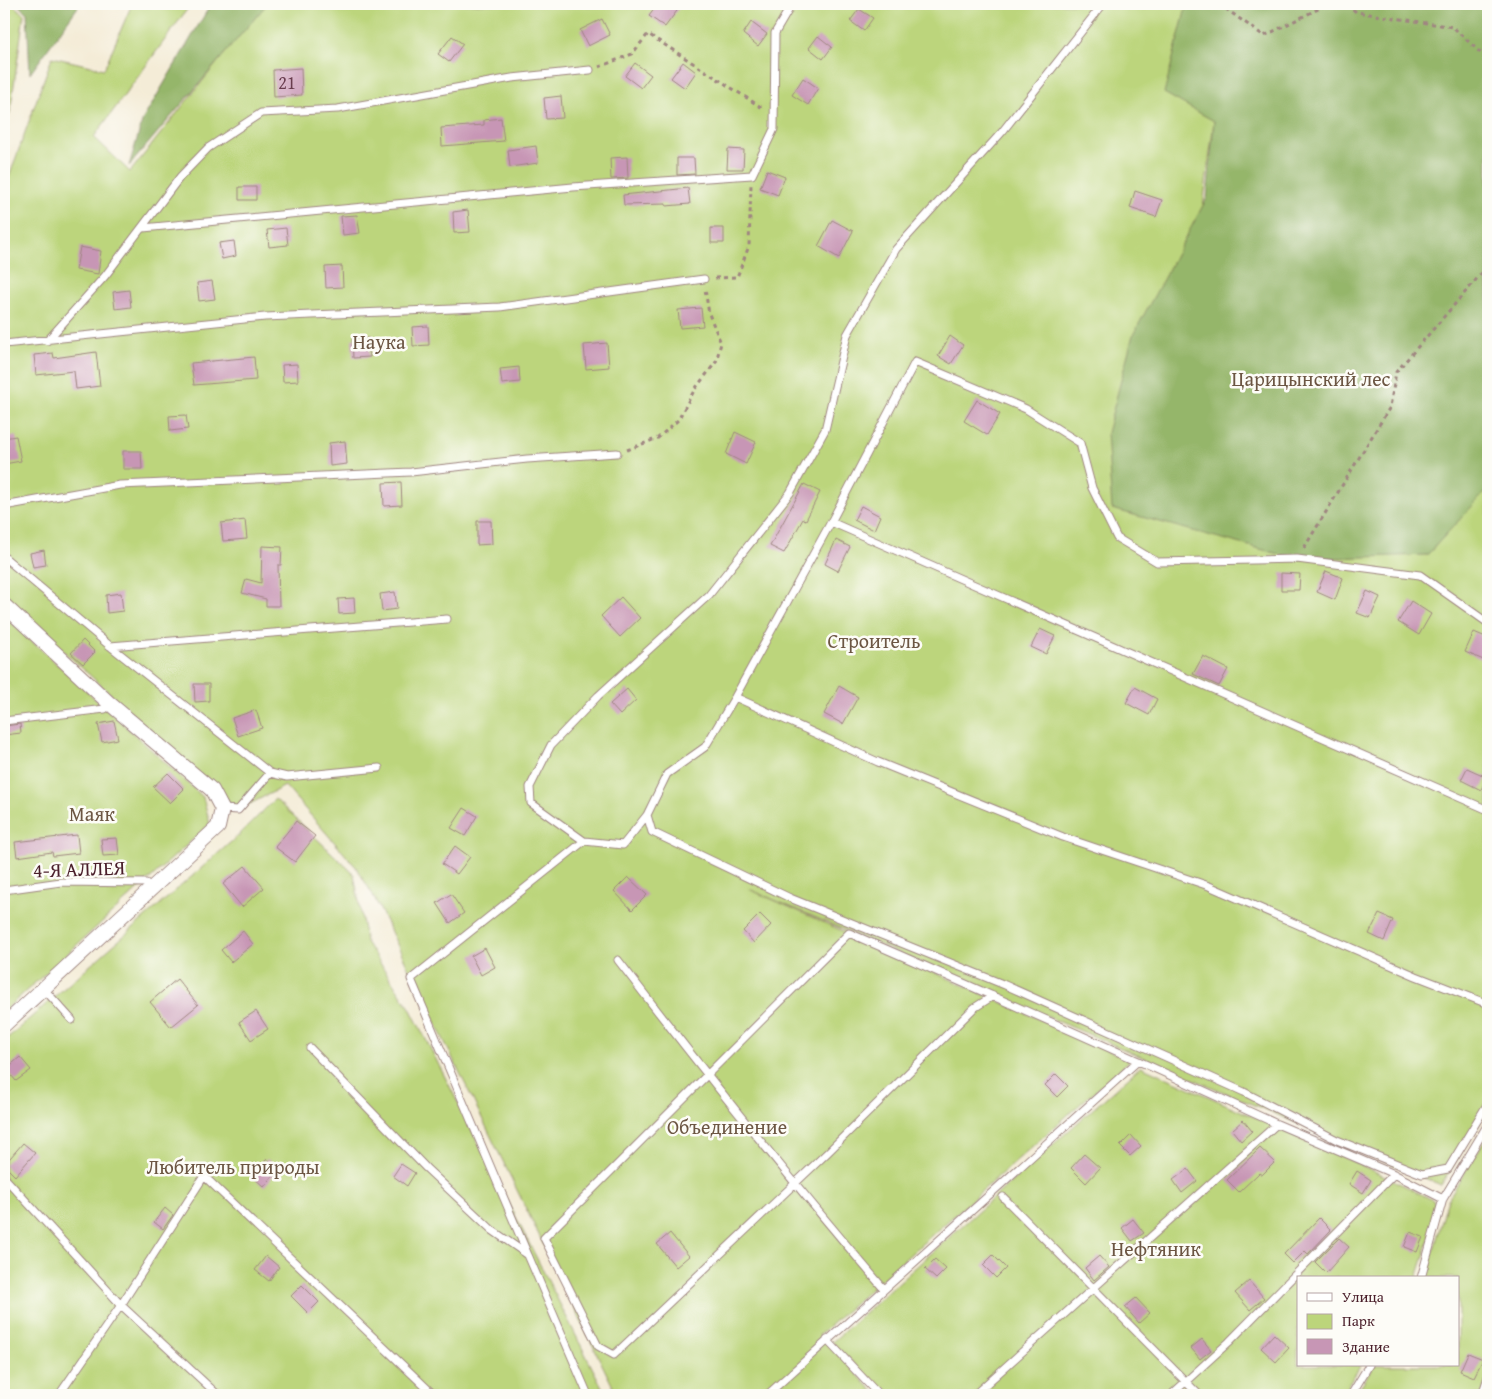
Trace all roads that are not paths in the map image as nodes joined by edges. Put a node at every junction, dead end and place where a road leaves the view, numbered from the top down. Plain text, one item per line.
1 (792, 4) edge
2 (1104, 4) edge
3 (590, 70) road end
4 (143, 228) junction
5 (704, 279) road end
6 (47, 340) junction
7 (4, 344) edge
8 (617, 453) road end
9 (4, 506) edge
10 (831, 522) junction
11 (4, 557) edge
12 (4, 605) edge
13 (447, 619) dead end
14 (1488, 622) edge
15 (110, 646) junction
16 (735, 697) junction
17 (109, 703) junction
18 (4, 721) edge
19 (379, 768) dead end
20 (270, 773) junction
21 (222, 809) junction
22 (1488, 810) edge
23 (648, 815) junction
24 (584, 841) junction
25 (4, 890) edge
26 (152, 890) junction
27 (618, 960) dead end
28 (44, 989) junction
29 (993, 996) junction
30 (1488, 1004) edge
31 (72, 1020) dead end
32 (4, 1025) edge
33 (310, 1048) dead end
34 (1138, 1060) junction
35 (706, 1076) junction
36 (1488, 1103) edge
37 (1277, 1124) junction
38 (1488, 1124) edge
39 (1394, 1174) junction
40 (4, 1177) edge
41 (794, 1184) junction
42 (1003, 1197) dead end
43 (1443, 1199) junction
44 (528, 1255) junction
45 (1422, 1276) edge
46 (884, 1289) junction
47 (1094, 1289) junction
48 (121, 1305) junction
49 (827, 1340) junction
50 (1368, 1366) edge
51 (1488, 1377) edge
52 (1184, 1382) junction
53 (59, 1395) edge
54 (218, 1395) edge
55 (434, 1395) edge
56 (588, 1395) edge
57 (767, 1395) edge
58 (879, 1395) edge
59 (974, 1395) edge
60 (1171, 1395) edge
61 (1199, 1395) edge
62 (1351, 1395) edge
63 (1482, 1395) edge

1 - 4 lane
2 - 24 lane
3 - 4 lane
4 - 6 lane
5 - 6 lane
6 - 7 lane
8 - 9 lane
10 - 14 lane
10 - 16 lane
10 - 22 lane
11 - 15 lane
12 - 17 street
13 - 15 lane
15 - 20 lane
16 - 23 lane
16 - 30 lane
17 - 18 lane
17 - 21 street
19 - 20 lane
20 - 21 lane
21 - 26 street
23 - 24 lane
23 - 36 lane
24 - 44 lane
25 - 26 lane, 4-Я АЛЛЕЯ
26 - 28 street
27 - 35 lane
28 - 31 lane
28 - 32 street
29 - 34 lane
29 - 35 lane
29 - 41 lane
33 - 44 lane
34 - 37 lane
34 - 46 lane
35 - 41 lane
35 - 41 lane
37 - 39 lane
37 - 47 lane
38 - 43 lane
39 - 43 lane
39 - 52 lane
40 - 48 lane
41 - 46 lane
42 - 47 lane
43 - 45 lane
44 - 56 lane
46 - 49 lane
47 - 52 lane
47 - 59 lane
48 - 53 lane
48 - 54 lane
48 - 55 lane
49 - 57 lane
49 - 58 lane
50 - 62 lane
51 - 63 lane
52 - 60 lane
52 - 61 lane

